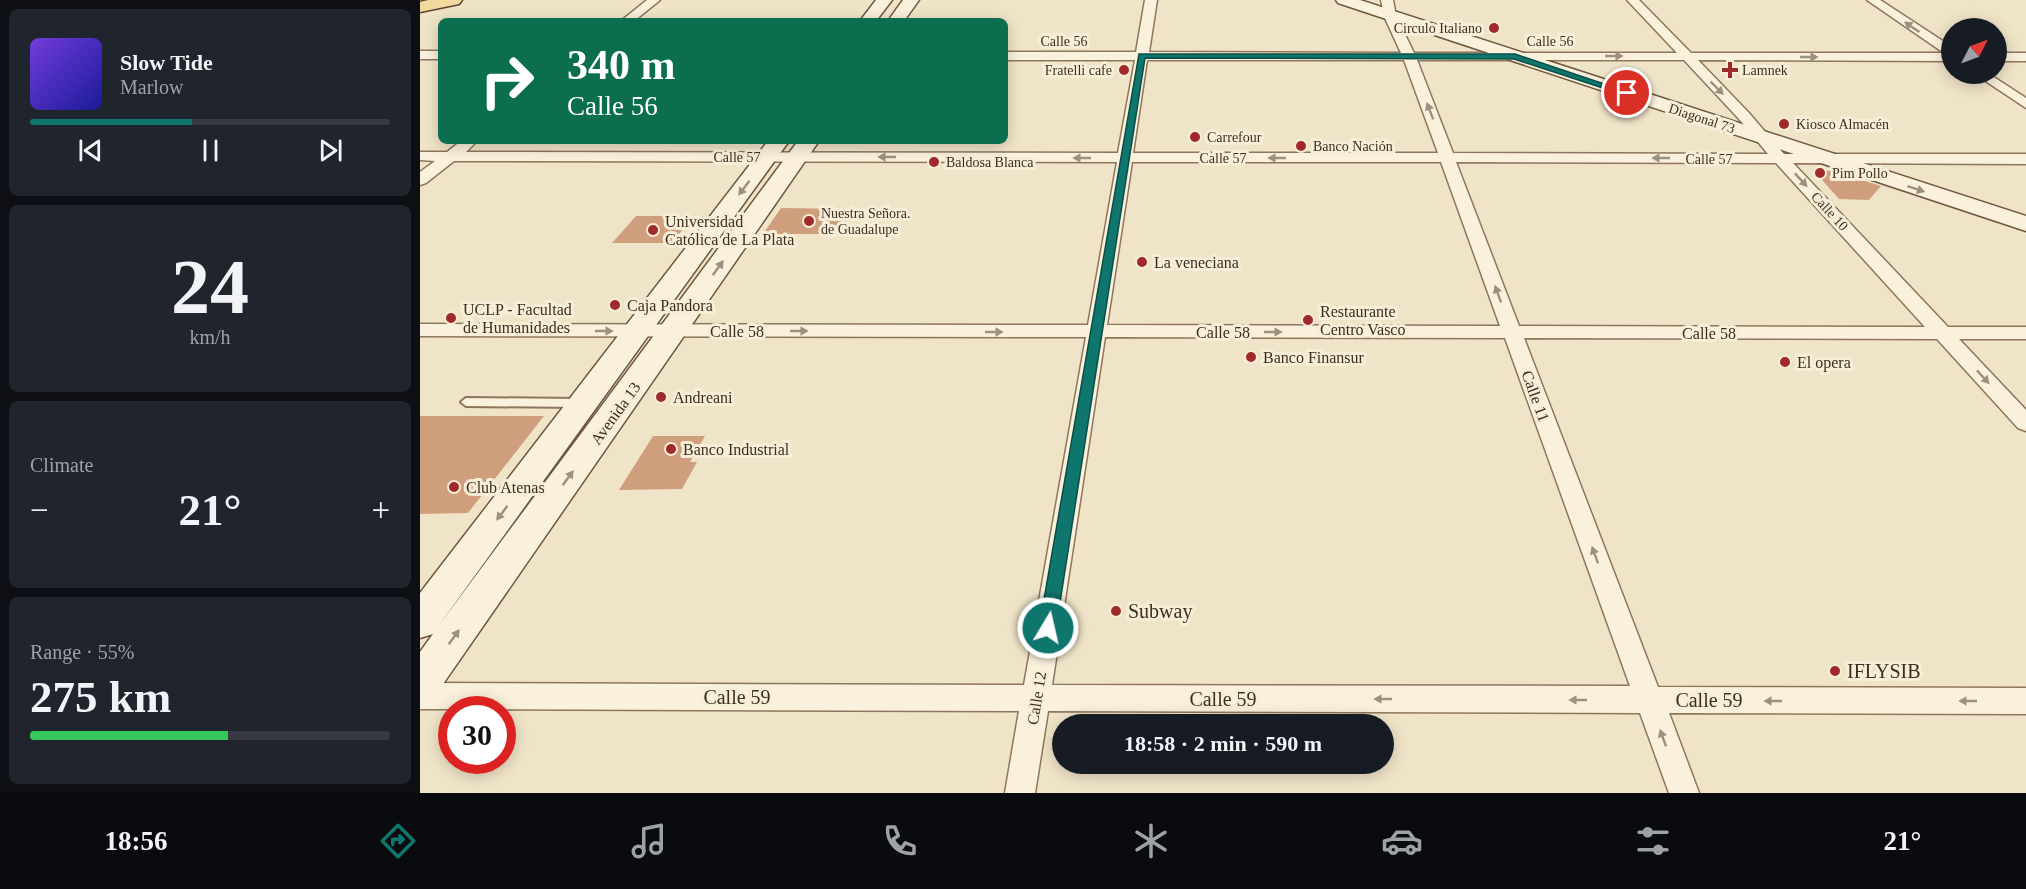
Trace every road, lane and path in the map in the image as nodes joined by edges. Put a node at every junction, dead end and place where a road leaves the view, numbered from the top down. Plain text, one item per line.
1 (426, 0) edge
2 (453, 0) edge
3 (654, 0) edge
4 (884, 0) edge
5 (911, 0) edge
6 (1151, 0) edge
7 (1344, 0) edge
8 (1633, 0) edge
9 (1873, 0) edge
10 (420, 1) edge
11 (1385, 5) edge
12 (420, 7) edge
13 (631, 18) edge
14 (870, 18) edge
15 (898, 18) edge
16 (1941, 47) edge
17 (420, 55) edge
18 (438, 55) edge
19 (1941, 55) edge
20 (1008, 56) edge
21 (1142, 56) junction
22 (1409, 56) junction
23 (1515, 56) junction
24 (1556, 56) junction
25 (1686, 57) junction
26 (2007, 57) edge
27 (2026, 57) edge
28 (1997, 84) edge
29 (2026, 104) edge
30 (1744, 116) junction
31 (1761, 138) junction
32 (466, 144) edge
33 (788, 149) edge
34 (420, 156) edge
35 (451, 156) junction
36 (1125, 158) junction
37 (1447, 158) junction
38 (1876, 158) junction
39 (1781, 159) junction
40 (1825, 159) junction
41 (2026, 159) edge
42 (420, 180) edge
43 (2026, 206) edge
44 (2026, 224) edge
45 (420, 330) edge
46 (637, 331) junction
47 (673, 331) junction
48 (1096, 332) junction
49 (1512, 333) junction
50 (2026, 333) edge
51 (1943, 334) junction
52 (466, 402) dead end
53 (584, 402) junction
54 (2026, 423) edge
55 (420, 622) edge
56 (420, 684) edge
57 (420, 696) edge
58 (1036, 698) junction
59 (1649, 700) junction
60 (2026, 701) edge
61 (1020, 793) edge
62 (1684, 793) edge

1 - 10 main road
2 - 12 main road
3 - 13 street
4 - 14 main road
5 - 15 main road
6 - 21 street, Calle 12
7 - 11 main road, Diagonal 73
8 - 25 street, Calle 10
16 -> 9 street
11 - 22 street, Calle 11
11 - 23 main road, Diagonal 73
11 - 24 main road, Diagonal 73
17 - 18 street
25 -> 19 street, Calle 56
20 - 21 street, Calle 56
21 - 22 street, Calle 56
21 - 36 street, Calle 12
22 - 23 street, Calle 56
37 -> 22 street, Calle 11
23 - 24 street, Calle 56
23 - 31 main road, Diagonal 73
24 -> 25 street, Calle 56
24 - 30 main road, Diagonal 73
25 -> 30 street, Calle 10
26 - 27 street
28 - 29 street
30 - 31 street, Calle 10
30 - 38 main road, Diagonal 73
31 - 39 street, Calle 10
31 - 40 main road, Diagonal 73
32 - 35 street
33 - 35 street, Calle 57
36 -> 33 street, Calle 57
33 -> 46 main road, Avenida 13
47 -> 33 main road, Avenida 13
34 - 35 street, Calle 57
35 - 42 street
37 -> 36 street, Calle 57
36 - 48 street, Calle 12
39 -> 37 street, Calle 57
49 -> 37 street, Calle 11
38 - 40 street, Calle 57
38 - 41 street, Calle 57
38 - 43 main road, Diagonal 73
39 - 40 street, Calle 57
39 -> 51 street, Calle 10
40 -> 44 main road, Diagonal 73
45 -> 46 street, Calle 58
46 - 47 street, Calle 58
46 - 53 main road, Avenida 13
47 -> 48 street, Calle 58
56 -> 47 main road, Avenida 13
48 -> 49 street, Calle 58
48 - 58 street, Calle 12
49 - 51 street, Calle 58
59 -> 49 street, Calle 11
50 - 51 street, Calle 58
51 -> 54 street, Calle 10
52 - 53 lane
53 -> 55 main road, Avenida 13
57 - 58 street, Calle 59
59 -> 58 street, Calle 59
58 - 61 street, Calle 12
60 -> 59 street, Calle 59
62 -> 59 street, Calle 11

